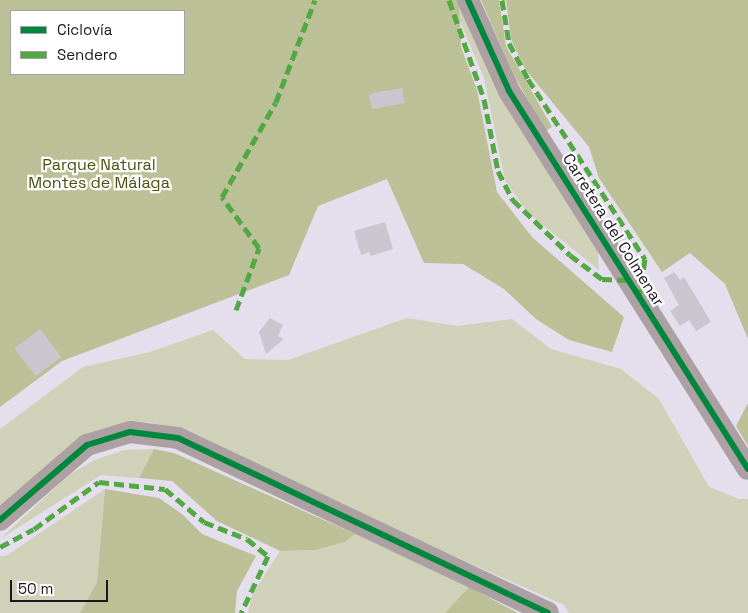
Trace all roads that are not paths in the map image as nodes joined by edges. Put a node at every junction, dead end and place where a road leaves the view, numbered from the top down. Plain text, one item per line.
1 (468, 0) edge
2 (748, 468) edge
3 (0, 520) edge
4 (548, 613) edge

1 - 2 main road, Carretera del Colmenar
3 - 4 main road

